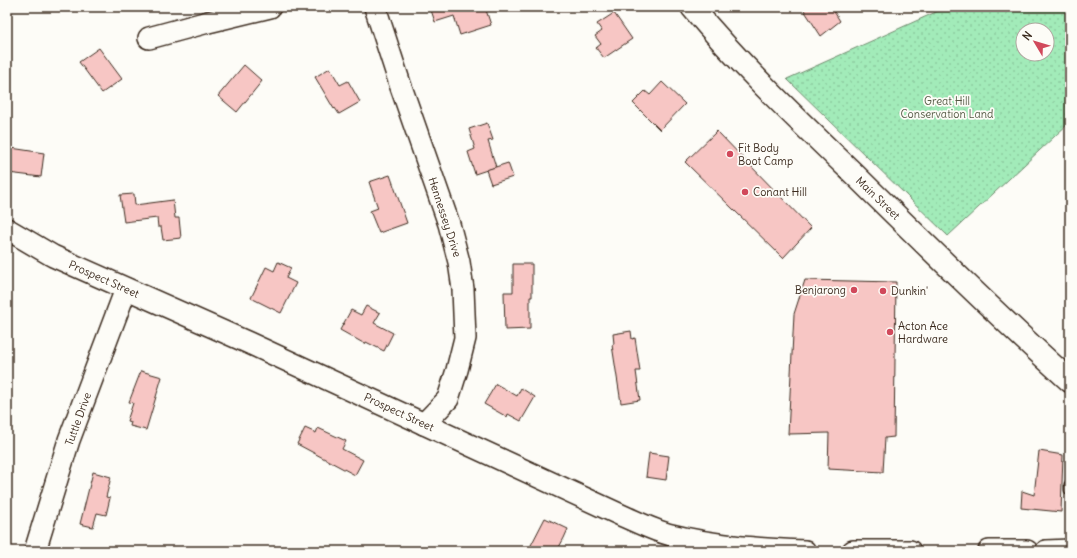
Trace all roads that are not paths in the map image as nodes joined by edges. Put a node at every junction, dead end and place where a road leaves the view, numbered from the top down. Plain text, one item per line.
1 (270, 7) edge
2 (375, 7) edge
3 (692, 7) edge
4 (149, 38) dead end
5 (7, 229) edge
6 (126, 288) junction
7 (1070, 381) edge
8 (424, 424) junction
9 (1070, 485) edge
10 (1070, 490) edge
11 (1070, 550) edge
12 (35, 551) edge
13 (805, 551) edge
14 (853, 551) edge
15 (910, 551) edge
16 (989, 551) edge
17 (1027, 551) edge
18 (1046, 551) edge

1 - 4 street
2 - 8 street, Hennessey Drive
3 - 7 main road, Main Street
5 - 6 street, Prospect Street
6 - 8 street, Prospect Street
6 - 12 street, Tuttle Drive
8 - 13 street, Prospect Street
9 - 10 lane
11 - 18 street
14 - 15 street
16 - 17 street

